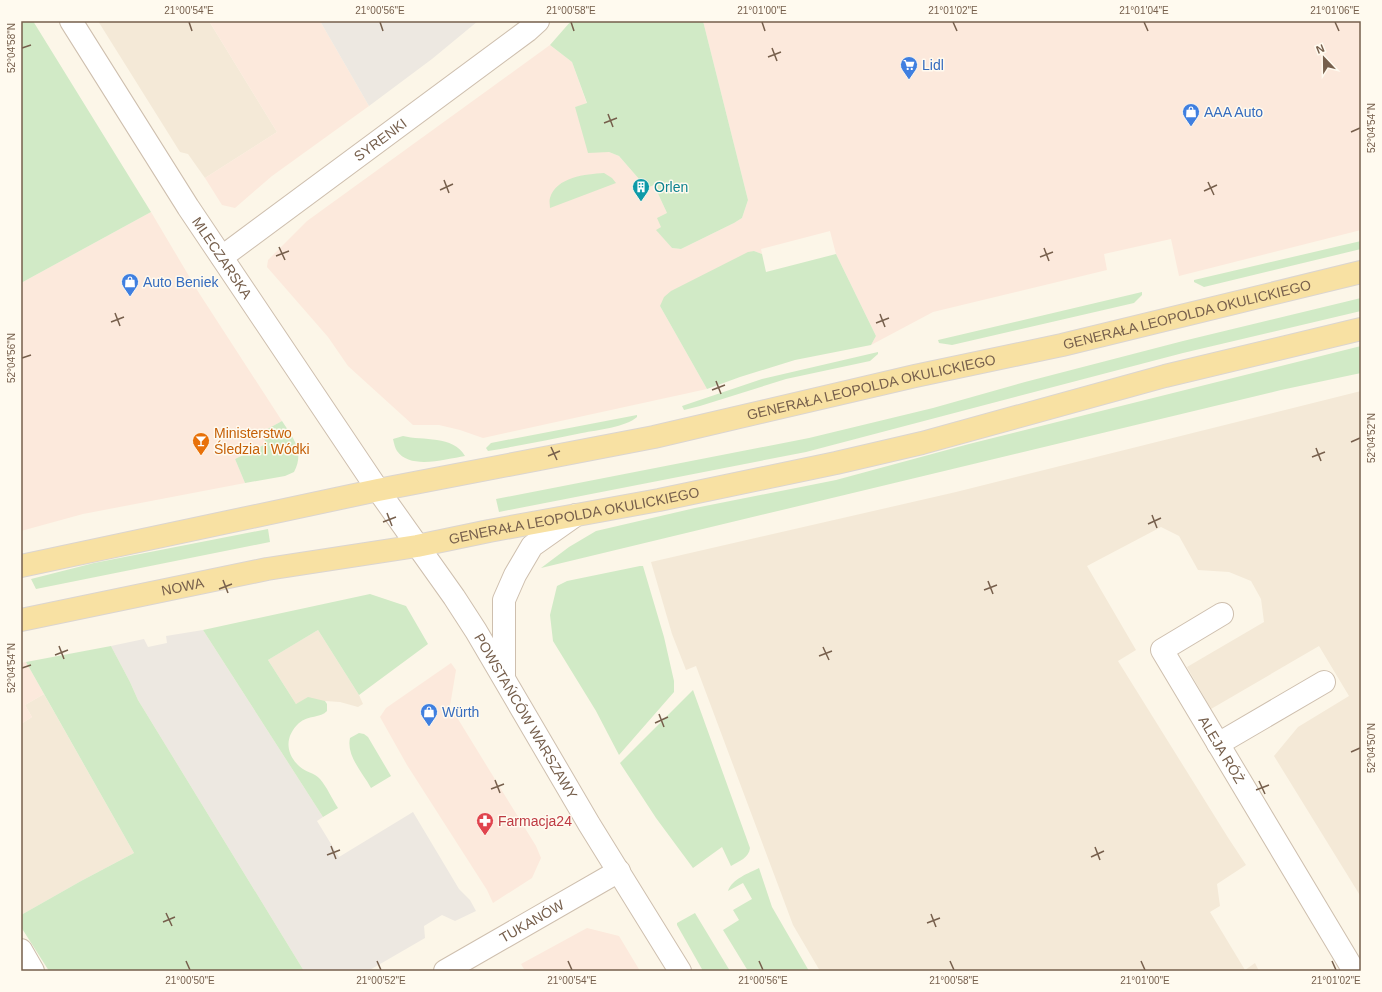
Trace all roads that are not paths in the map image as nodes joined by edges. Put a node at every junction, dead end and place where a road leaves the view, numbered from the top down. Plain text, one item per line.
1 (71, 21) edge
2 (538, 21) edge
3 (222, 257) junction
4 (1361, 272) edge
5 (1361, 329) edge
6 (378, 490) junction
7 (576, 515) junction
8 (417, 546) junction
9 (21, 566) edge
10 (1222, 614) dead end
11 (21, 620) edge
12 (504, 677) junction
13 (1324, 682) dead end
14 (1218, 744) junction
15 (619, 871) junction
16 (21, 950) edge
17 (33, 971) edge
18 (445, 971) edge
19 (680, 971) edge
20 (1354, 971) edge

1 - 3 street, MLECZARSKA
2 - 3 street, SYRENKI
3 - 6 street, MLECZARSKA
4 - 6 main road, GENERAŁA LEOPOLDA OKULICKIEGO
5 - 7 main road, GENERAŁA LEOPOLDA OKULICKIEGO
6 - 8 street, MLECZARSKA
6 - 9 main road
7 - 8 main road, GENERAŁA LEOPOLDA OKULICKIEGO
7 - 12 street
8 - 11 main road, NOWA
8 - 12 street, POWSTAŃCÓW WARSZAWY
10 - 14 street, ALEJA RÓŻ
12 - 15 street, POWSTAŃCÓW WARSZAWY
13 - 14 street
14 - 20 street, ALEJA RÓŻ
15 - 18 street, TUKANÓW
15 - 19 street, POWSTAŃCÓW WARSZAWY
16 - 17 street

